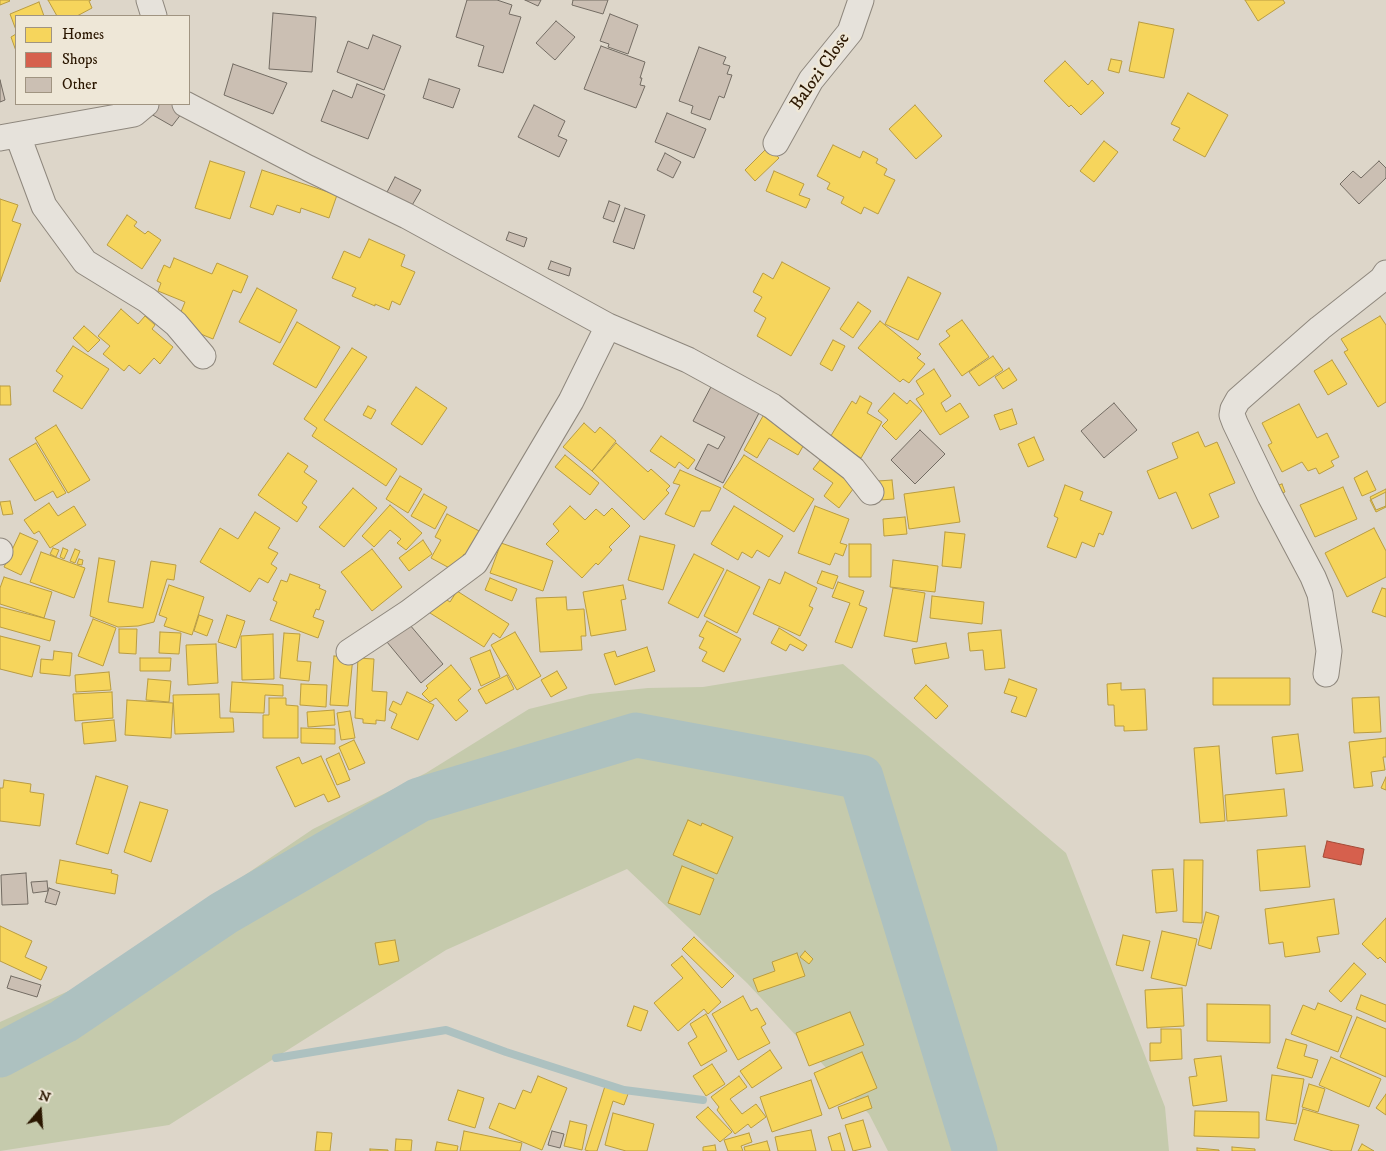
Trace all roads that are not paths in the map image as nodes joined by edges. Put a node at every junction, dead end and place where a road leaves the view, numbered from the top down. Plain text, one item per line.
1 (149, 0) edge
2 (861, 0) edge
3 (154, 15) edge
4 (145, 105) edge
5 (187, 105) edge
6 (9, 137) edge
7 (776, 143) dead end
8 (1385, 279) edge
9 (608, 326) junction
10 (203, 356) dead end
11 (872, 492) dead end
12 (349, 652) dead end
13 (1326, 674) dead end

1 - 3 street
2 - 7 street, Balozi Close
4 - 6 street
5 - 9 street
6 - 10 street
8 - 13 street
9 - 11 street
9 - 12 street

